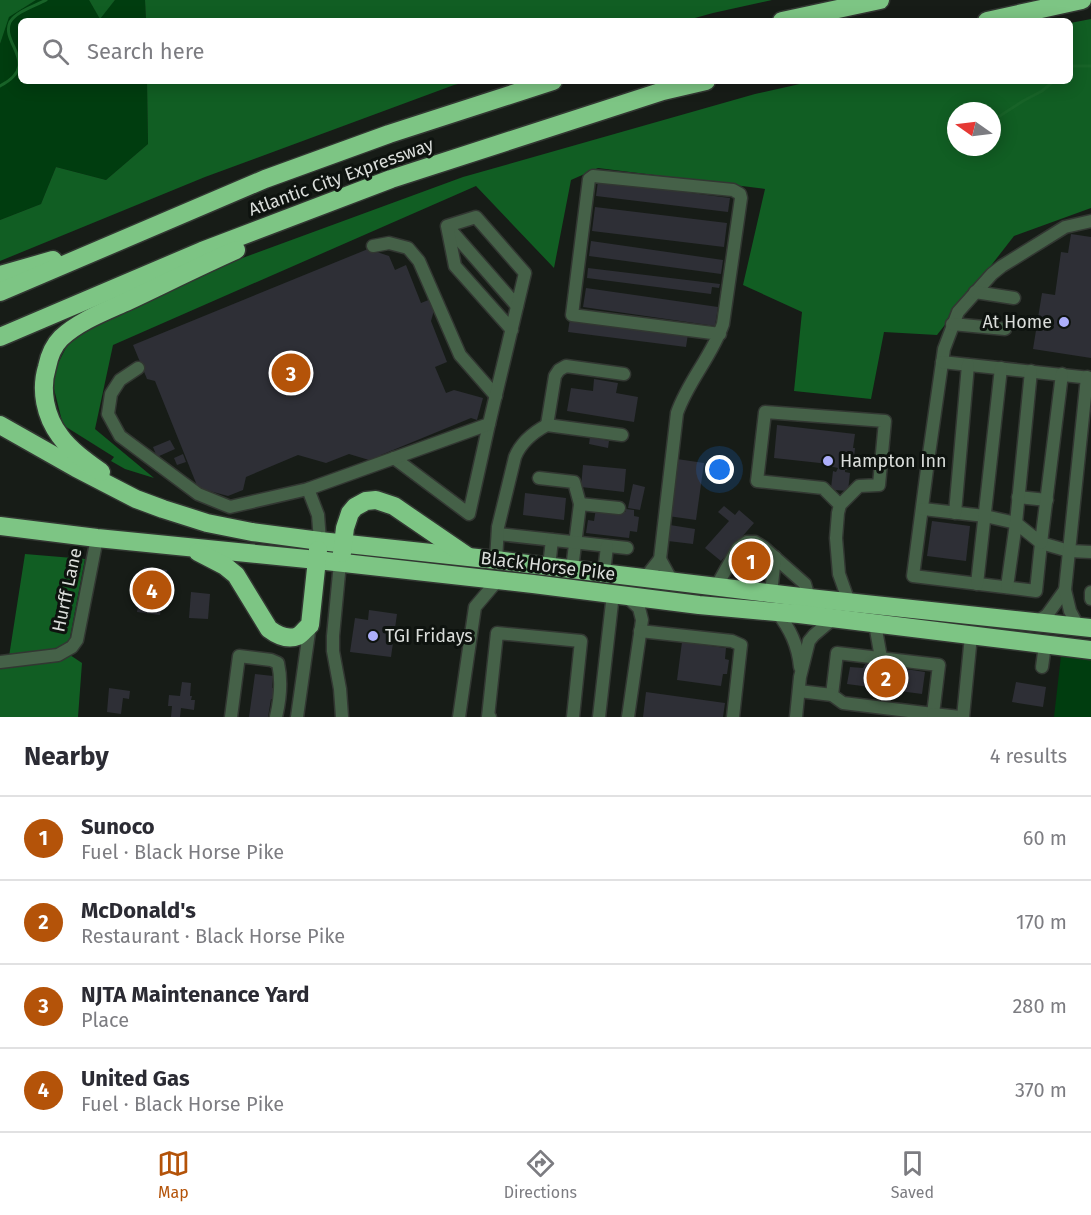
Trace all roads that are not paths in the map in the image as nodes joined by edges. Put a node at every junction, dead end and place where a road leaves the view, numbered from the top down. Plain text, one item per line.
1 (880, 0) edge
2 (1082, 0) edge
3 (796, 18) edge
4 (1001, 18) edge
5 (544, 84) edge
6 (693, 84) edge
7 (391, 178) junction
8 (1091, 221) edge
9 (447, 226) junction
10 (135, 234) junction
11 (373, 246) dead end
12 (0, 274) edge
13 (0, 292) edge
14 (975, 292) junction
15 (1014, 298) dead end
16 (517, 306) junction
17 (952, 324) junction
18 (1005, 329) dead end
19 (512, 330) junction
20 (720, 333) junction
21 (0, 337) edge
22 (942, 362) junction
23 (968, 365) junction
24 (138, 368) dead end
25 (1001, 368) junction
26 (1031, 371) junction
27 (624, 374) dead end
28 (1062, 374) junction
29 (1089, 377) edge
30 (496, 396) junction
31 (489, 424) junction
32 (0, 425) edge
33 (547, 425) junction
34 (622, 435) dead end
35 (394, 458) junction
36 (539, 478) dead end
37 (308, 489) junction
38 (1018, 497) junction
39 (136, 499) junction
40 (1047, 500) junction
41 (580, 504) junction
42 (840, 505) junction
43 (619, 508) dead end
44 (923, 509) junction
45 (955, 513) junction
46 (985, 516) junction
47 (1016, 523) junction
48 (0, 526) edge
49 (498, 534) junction
50 (97, 538) junction
51 (552, 540) junction
52 (320, 541) junction
53 (575, 543) junction
54 (1041, 543) junction
55 (343, 544) junction
56 (607, 546) junction
57 (189, 547) junction
58 (627, 548) dead end
59 (1069, 551) junction
60 (1091, 552) edge
61 (469, 557) junction
62 (775, 557) junction
63 (660, 559) junction
64 (317, 560) junction
65 (496, 560) junction
66 (340, 563) junction
67 (549, 566) junction
68 (572, 569) junction
69 (604, 573) junction
70 (839, 574) junction
71 (645, 578) junction
72 (497, 581) junction
73 (672, 581) junction
74 (977, 584) junction
75 (716, 586) junction
76 (1007, 587) junction
77 (1065, 590) junction
78 (1091, 592) edge
79 (771, 593) junction
80 (620, 595) junction
81 (809, 598) junction
82 (1091, 599) edge
83 (830, 600) junction
84 (849, 602) junction
85 (777, 612) junction
86 (834, 618) junction
87 (1036, 622) junction
88 (875, 624) junction
89 (310, 625) junction
90 (1084, 627) edge
91 (640, 632) junction
92 (971, 636) junction
93 (287, 638) junction
94 (1045, 645) junction
95 (1091, 650) edge
96 (881, 658) junction
97 (0, 662) edge
98 (1042, 667) dead end
99 (305, 668) junction
100 (800, 677) junction
101 (799, 691) junction
102 (832, 695) junction
103 (933, 714) junction
104 (231, 717) edge
105 (276, 717) edge
106 (297, 717) edge
107 (342, 717) edge
108 (459, 717) edge
109 (490, 717) edge
110 (573, 717) edge
111 (599, 717) edge
112 (628, 717) edge
113 (733, 717) edge
114 (796, 717) edge
115 (961, 717) edge

1 - 3 highway
2 - 4 highway
5 - 10 highway, Atlantic City Expressway
6 - 7 highway, Atlantic City Expressway
7 - 21 highway, Atlantic City Expressway
7 - 39 highway
8 - 14 street
9 - 16 street
9 - 16 street
9 - 19 street
10 - 12 highway
10 - 13 highway, Atlantic City Expressway
11 - 30 street
14 - 15 street
14 - 17 street
16 - 19 street
17 - 18 street
17 - 22 street
19 - 30 street
20 - 20 street
20 - 63 street
22 - 23 street
22 - 44 street
23 - 25 street
23 - 45 street
24 - 37 street
25 - 26 street
25 - 46 street
26 - 28 street
26 - 38 street
27 - 33 street
28 - 29 street
28 - 40 street
29 - 59 street
30 - 31 street
31 - 35 street
31 - 35 street
32 - 39 highway
33 - 34 street
33 - 49 street
35 - 37 street
36 - 41 street
37 - 52 street
38 - 40 street
38 - 47 street
39 - 52 highway, Black Horse Pike
40 - 54 street
41 - 43 street
41 - 53 street
42 - 42 street
42 - 70 street
44 - 45 street
44 - 74 street
45 - 46 street
46 - 47 street
46 - 74 street
47 - 54 street
47 - 76 street
48 - 50 highway, Black Horse Pike
49 - 51 street
49 - 65 street
50 - 57 highway, Black Horse Pike
50 - 97 street, Hurff Lane
51 - 53 street
51 - 67 street
52 - 55 highway, Black Horse Pike
52 - 64 highway
53 - 56 street
53 - 68 street
54 - 59 street
54 - 76 street
55 - 61 highway, Black Horse Pike
55 - 61 highway
55 - 66 highway
56 - 58 street
56 - 69 street
57 - 64 highway, Black Horse Pike
57 - 93 highway
59 - 60 street
59 - 77 street
61 - 65 highway, Black Horse Pike
62 - 75 street
62 - 79 street
62 - 81 street
63 - 71 street
63 - 73 street
64 - 66 highway, Black Horse Pike
64 - 89 highway
65 - 67 highway, Black Horse Pike
66 - 72 highway, Black Horse Pike
66 - 107 street
67 - 68 highway, Black Horse Pike
68 - 69 highway, Black Horse Pike
69 - 71 highway, Black Horse Pike
70 - 83 street
70 - 84 street
71 - 73 highway, Black Horse Pike
72 - 80 highway, Black Horse Pike
72 - 108 street
73 - 75 highway, Black Horse Pike
74 - 76 street
75 - 79 highway, Black Horse Pike
77 - 87 street
77 - 90 street
78 - 82 street
79 - 81 highway, Black Horse Pike
80 - 85 highway, Black Horse Pike
80 - 91 street
80 - 111 street
81 - 83 highway, Black Horse Pike
83 - 84 highway, Black Horse Pike
84 - 87 highway, Black Horse Pike
85 - 86 highway, Black Horse Pike
85 - 100 street
86 - 88 highway, Black Horse Pike
86 - 100 street
87 - 90 highway, Black Horse Pike
88 - 92 highway, Black Horse Pike
88 - 96 street
89 - 93 highway
89 - 99 street
91 - 112 street
91 - 113 street
92 - 94 highway, Black Horse Pike
92 - 115 street
93 - 99 street
94 - 95 highway, Black Horse Pike
94 - 98 street
96 - 102 street
96 - 103 street
99 - 106 street
100 - 101 street
101 - 102 street
101 - 114 street
102 - 103 street
103 - 115 street
104 - 105 street
109 - 110 street

